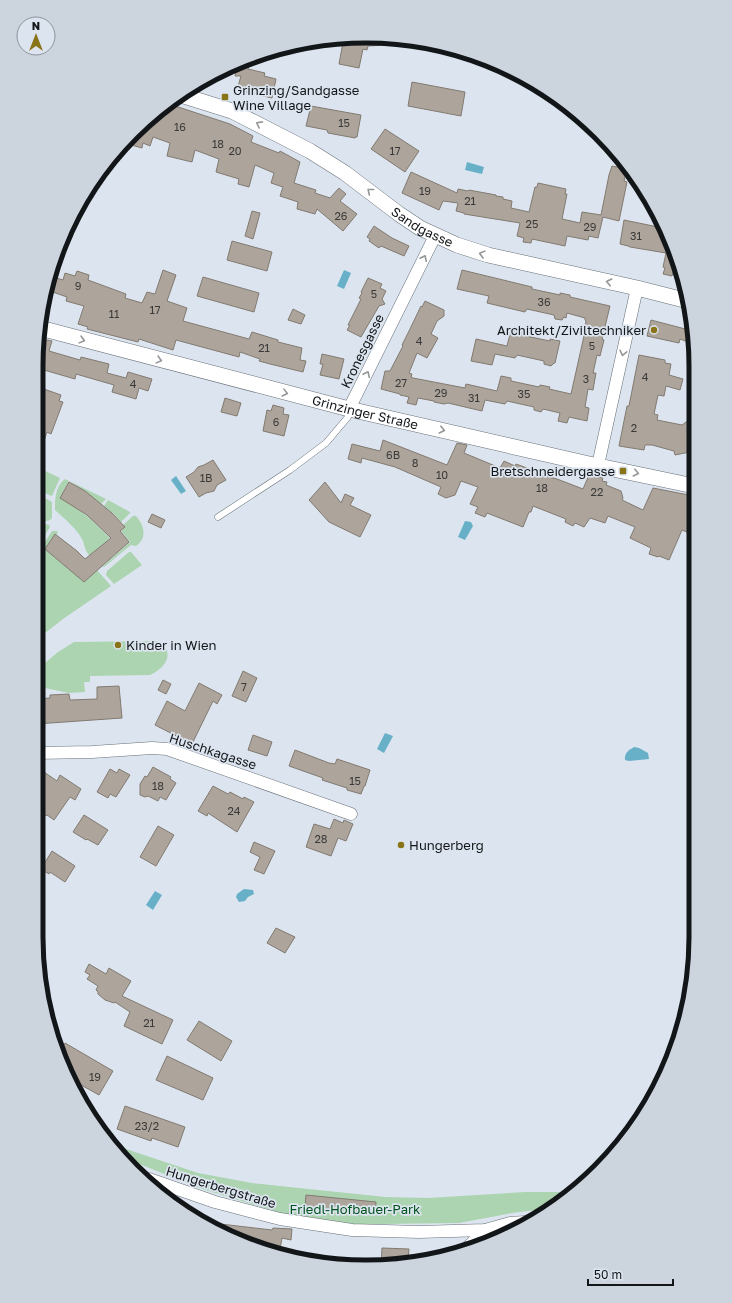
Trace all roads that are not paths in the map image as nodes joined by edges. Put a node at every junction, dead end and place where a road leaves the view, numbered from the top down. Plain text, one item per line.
1 (188, 96) edge
2 (435, 236) junction
3 (637, 288) junction
4 (682, 300) edge
5 (45, 329) edge
6 (349, 409) junction
7 (598, 465) junction
8 (689, 485) edge
9 (218, 517) dead end
10 (43, 753) edge
11 (351, 814) dead end
12 (156, 1182) edge
13 (518, 1222) edge
14 (485, 1230) junction
15 (473, 1242) edge

2 -> 1 street, Sandgasse
3 -> 2 street, Sandgasse
6 -> 2 street, Kronesgasse
3 - 4 street, Sandgasse
3 -> 7 street
5 -> 6 street, Grinzinger Straße
6 -> 7 street, Grinzinger Straße
6 - 9 lane, Kronesgasse
7 -> 8 street, Grinzinger Straße
10 - 11 street, Huschkagasse
12 - 14 street, Hungerbergstraße
13 - 14 street, Hungerbergstraße
14 - 15 street

